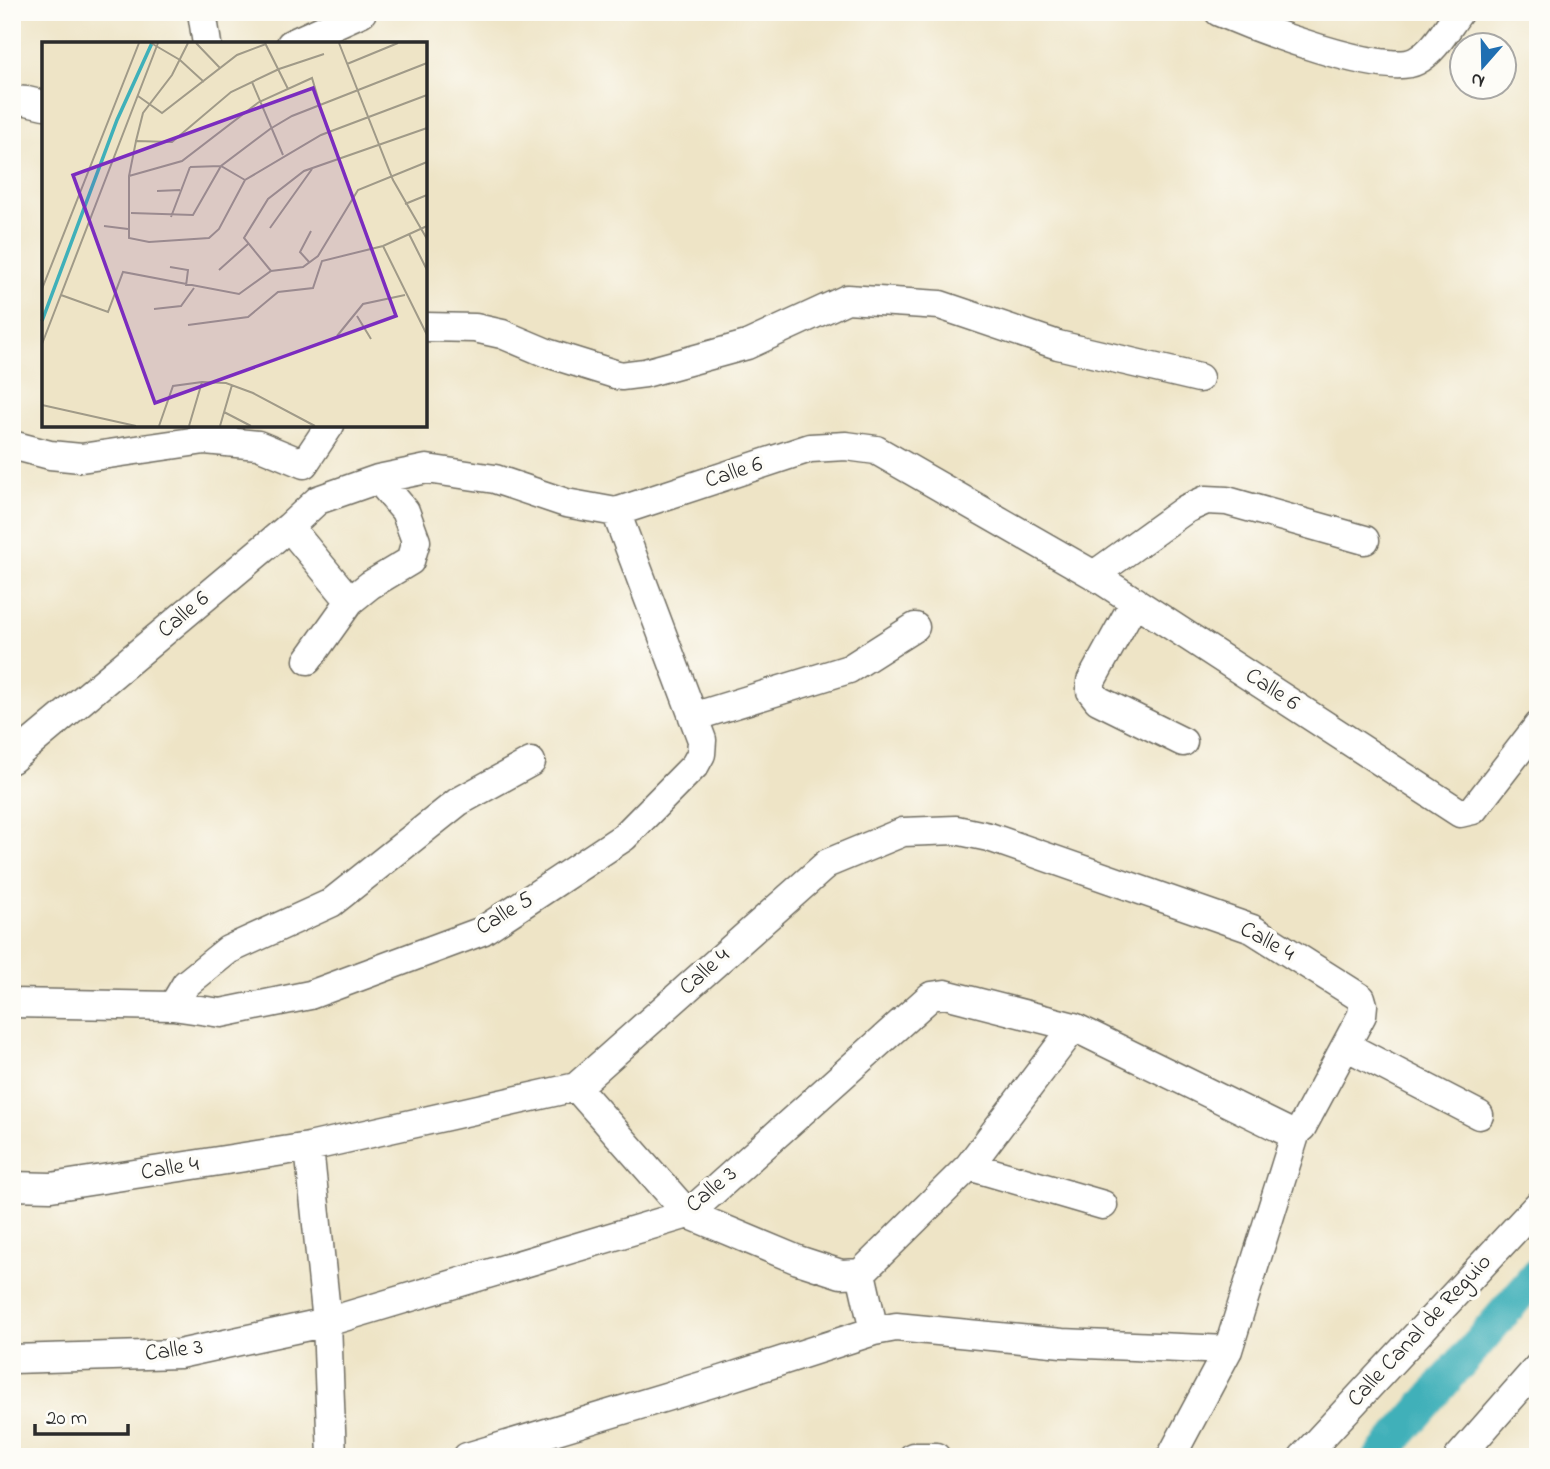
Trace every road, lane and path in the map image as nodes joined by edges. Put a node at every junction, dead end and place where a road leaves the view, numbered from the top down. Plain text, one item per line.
1 (202, 12) edge
2 (362, 12) edge
3 (1459, 12) edge
4 (1237, 16) edge
5 (207, 42) edge
6 (296, 42) edge
7 (12, 100) edge
8 (42, 105) edge
9 (427, 327) edge
10 (1199, 378) dead end
11 (329, 427) edge
12 (12, 445) edge
13 (304, 464) junction
14 (378, 479) junction
15 (318, 500) junction
16 (616, 512) junction
17 (289, 527) junction
18 (1365, 540) dead end
19 (1094, 575) junction
20 (350, 601) junction
21 (1135, 601) junction
22 (915, 627) dead end
23 (308, 660) dead end
24 (693, 718) junction
25 (1538, 726) edge
26 (1183, 742) dead end
27 (12, 759) edge
28 (531, 762) dead end
29 (12, 1003) edge
30 (173, 1006) junction
31 (1074, 1027) junction
32 (1346, 1046) junction
33 (576, 1087) junction
34 (1479, 1115) dead end
35 (1297, 1132) junction
36 (309, 1147) junction
37 (969, 1166) junction
38 (12, 1186) edge
39 (1102, 1205) dead end
40 (1538, 1205) edge
41 (688, 1214) junction
42 (861, 1273) junction
43 (327, 1322) junction
44 (874, 1331) junction
45 (1228, 1350) junction
46 (12, 1359) edge
47 (1538, 1367) edge
48 (332, 1457) edge
49 (467, 1457) edge
50 (913, 1457) edge
51 (936, 1457) edge
52 (1171, 1457) edge
53 (1303, 1457) edge
54 (1459, 1457) edge

1 - 5 street
2 - 6 street
3 - 4 street
7 - 8 street
9 - 10 street
11 - 13 street
12 - 13 street
13 - 15 street
14 - 15 street, Calle 6
14 - 16 street, Calle 6
14 - 20 street
15 - 17 street, Calle 6
16 - 19 street, Calle 6
16 - 24 street, Calle 5
17 - 20 street
17 - 27 street, Calle 6
18 - 19 street
19 - 21 street, Calle 6
20 - 23 street
21 - 25 street, Calle 6
21 - 26 street
22 - 24 street
24 - 30 street, Calle 5
28 - 30 street
29 - 30 street, Calle 5
31 - 35 street, Calle 3
31 - 37 street
31 - 41 street, Calle 3
32 - 33 street, Calle 4
32 - 34 street
32 - 35 street
33 - 36 street, Calle 4
33 - 41 street
35 - 45 street
36 - 38 street, Calle 4
36 - 43 street
37 - 39 street
37 - 42 street
40 - 53 street, Calle Canal de Reguio
41 - 42 street
41 - 43 street, Calle 3
42 - 44 street
43 - 46 street, Calle 3
43 - 48 street
44 - 45 street
44 - 49 street
45 - 52 street
47 - 54 street
50 - 51 street

